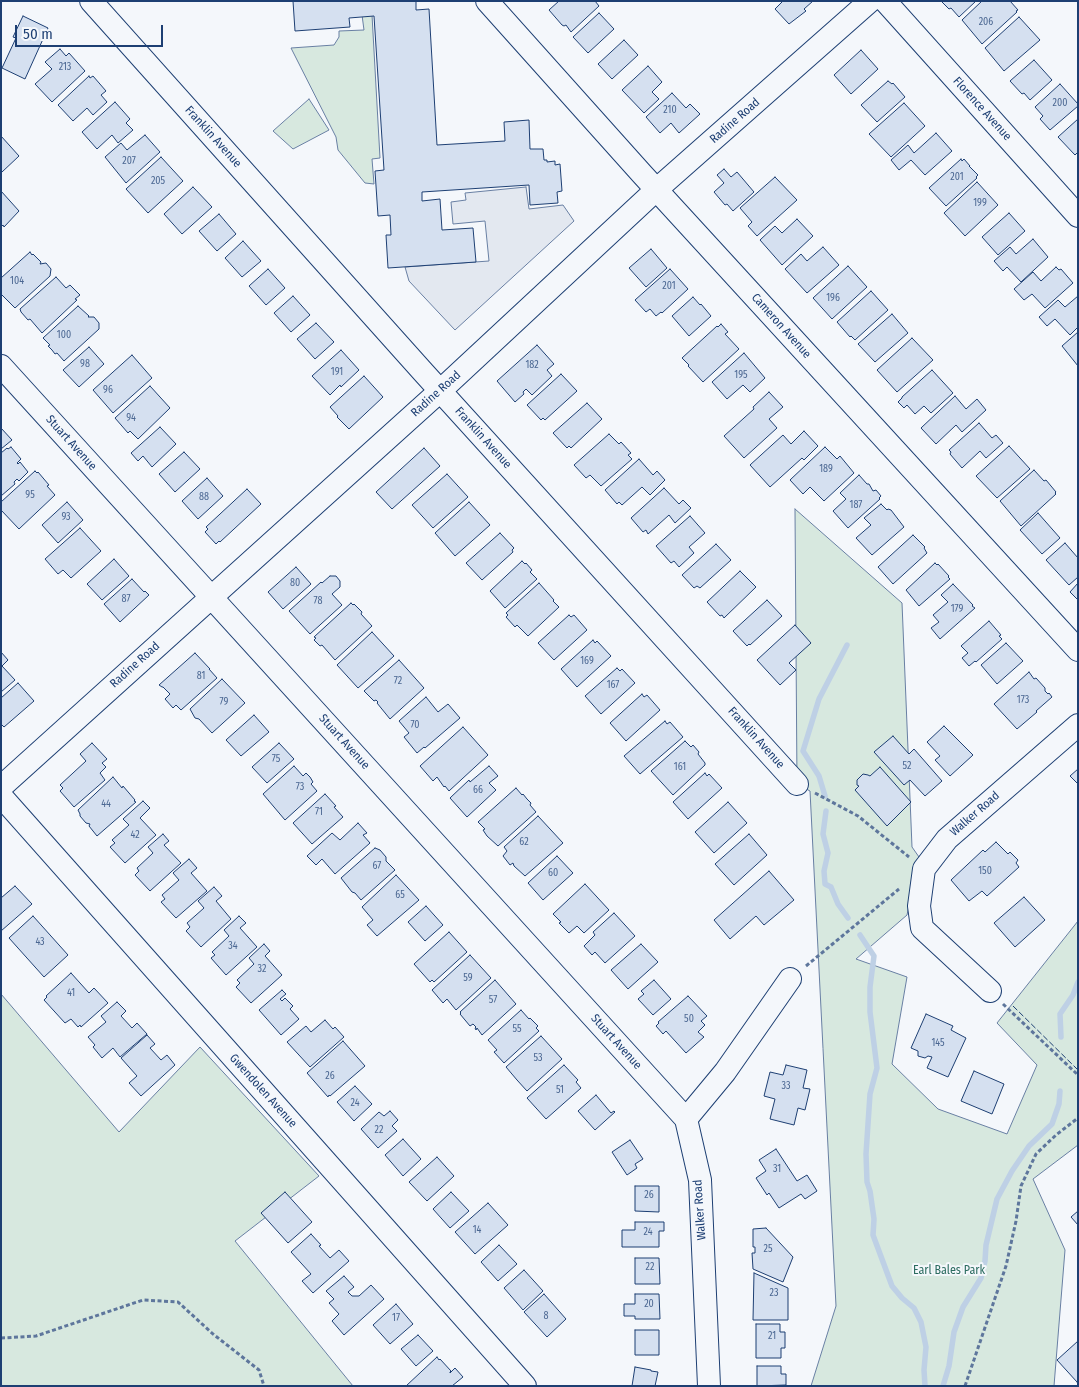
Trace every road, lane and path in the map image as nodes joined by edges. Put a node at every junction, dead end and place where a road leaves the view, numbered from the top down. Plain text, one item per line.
1 (91, 1) edge
2 (487, 1) edge
3 (870, 1) edge
4 (885, 1) edge
5 (656, 190) junction
6 (1078, 216) edge
7 (1, 366) edge
8 (440, 390) junction
9 (211, 596) junction
10 (1078, 650) edge
11 (1078, 725) edge
12 (797, 784) joint
13 (1, 787) edge
14 (1, 796) edge
15 (924, 869) junction
16 (790, 979) joint
17 (990, 991) joint
18 (1078, 1075) edge
19 (1078, 1118) edge
20 (686, 1119) junction
21 (1, 1338) edge
22 (264, 1386) edge
23 (525, 1386) edge
24 (709, 1386) edge
25 (965, 1386) edge

1 - 8 street, Franklin Avenue
2 - 5 street, Cameron Avenue
3 - 5 street, Radine Road
4 - 6 street, Florence Avenue
5 - 8 street, Radine Road
5 - 10 street, Cameron Avenue
7 - 9 street, Stuart Avenue
8 - 9 street, Radine Road
8 - 12 street, Franklin Avenue
9 - 13 street, Radine Road
9 - 20 street, Stuart Avenue
11 - 15 street, Walker Road
12 - 15 path
14 - 23 street, Gwendolen Avenue
15 - 16 path
15 - 17 street, Walker Road
16 - 20 street
17 - 18 path
19 - 25 path
20 - 24 street, Walker Road
21 - 22 path

